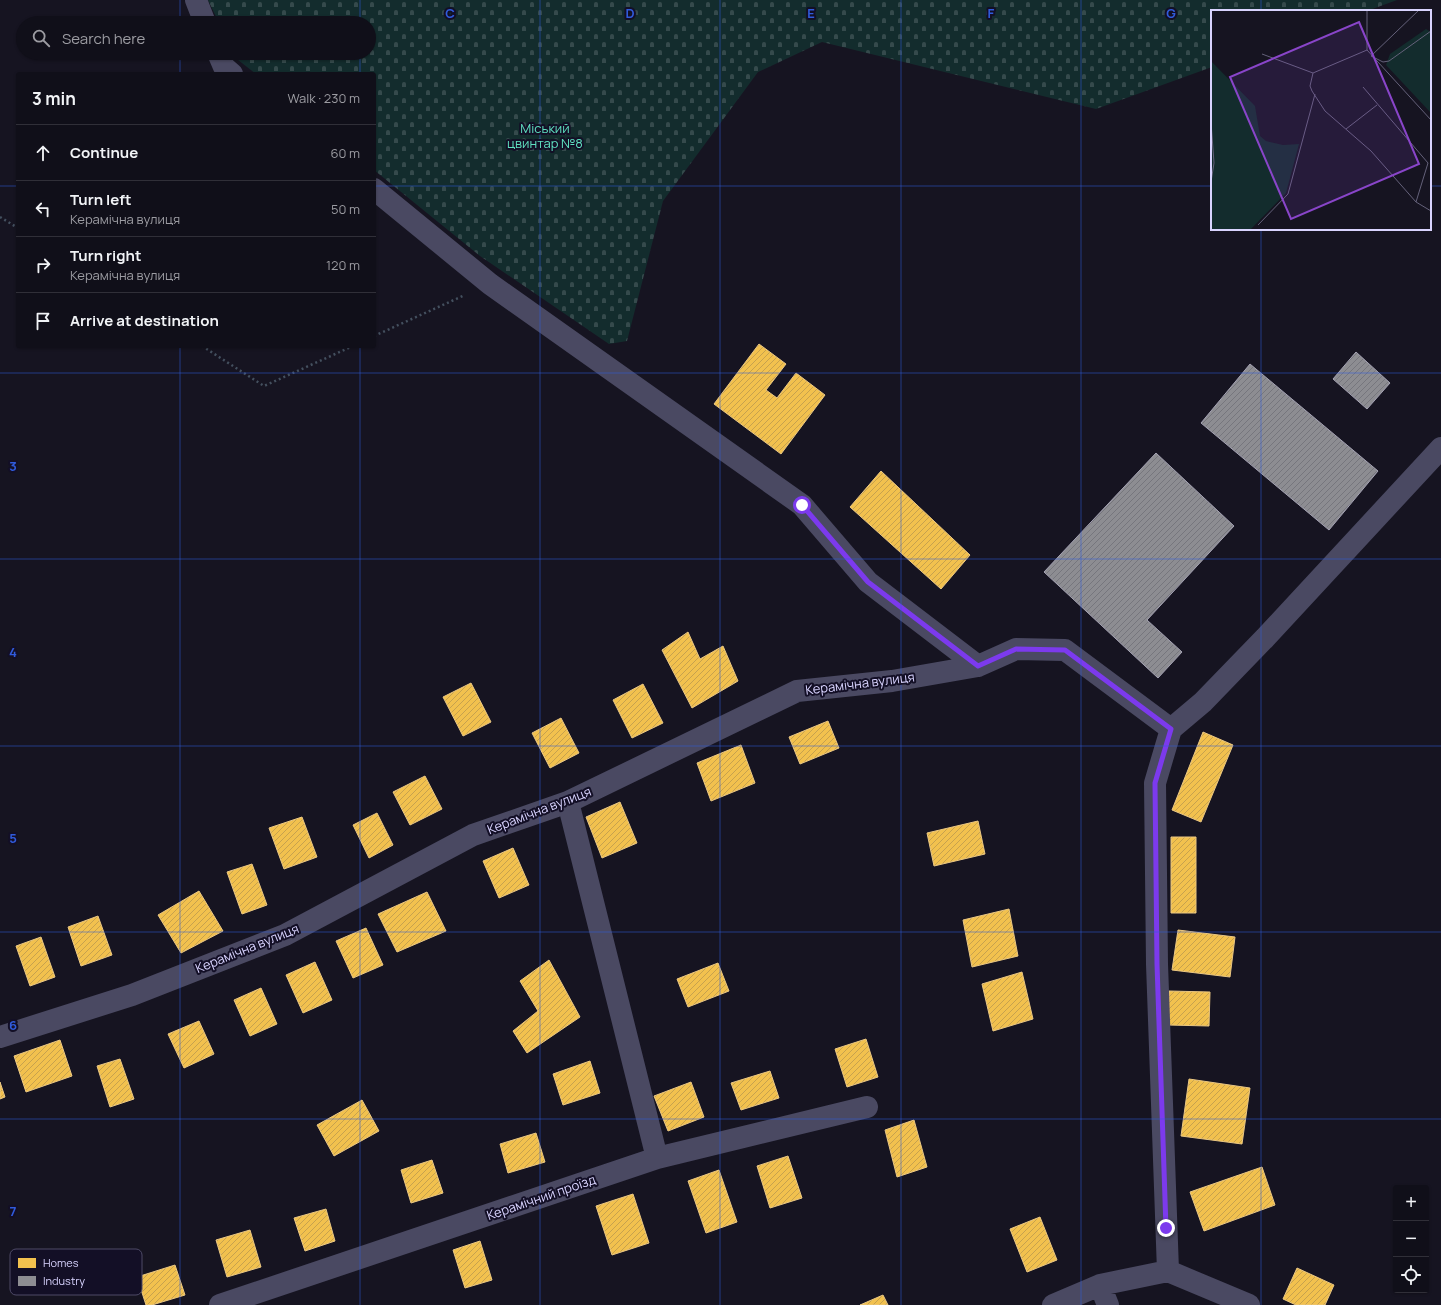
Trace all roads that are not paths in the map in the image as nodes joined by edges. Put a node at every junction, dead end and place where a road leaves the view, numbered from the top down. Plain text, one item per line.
1 (196, 0) edge
2 (202, 16) edge
3 (221, 60) edge
4 (230, 72) edge
5 (376, 191) edge
6 (1441, 448) edge
7 (978, 666) junction
8 (1171, 729) junction
9 (568, 802) junction
10 (0, 1037) edge
11 (867, 1107) dead end
12 (657, 1158) junction
13 (1168, 1271) junction
14 (1100, 1285) junction
15 (220, 1305) edge
16 (1053, 1305) edge
17 (1090, 1305) edge
18 (1108, 1305) edge
19 (1249, 1305) edge

1 - 2 street
3 - 4 street
5 - 7 street
6 - 8 street
7 - 8 street, Керамічна вулиця
7 - 9 street, Керамічна вулиця
8 - 13 street
9 - 10 street, Керамічна вулиця
9 - 12 street
11 - 12 street, Керамічний проїзд
12 - 15 street, Керамічний проїзд
13 - 14 street
13 - 19 street
14 - 16 street
14 - 17 street
14 - 18 street

